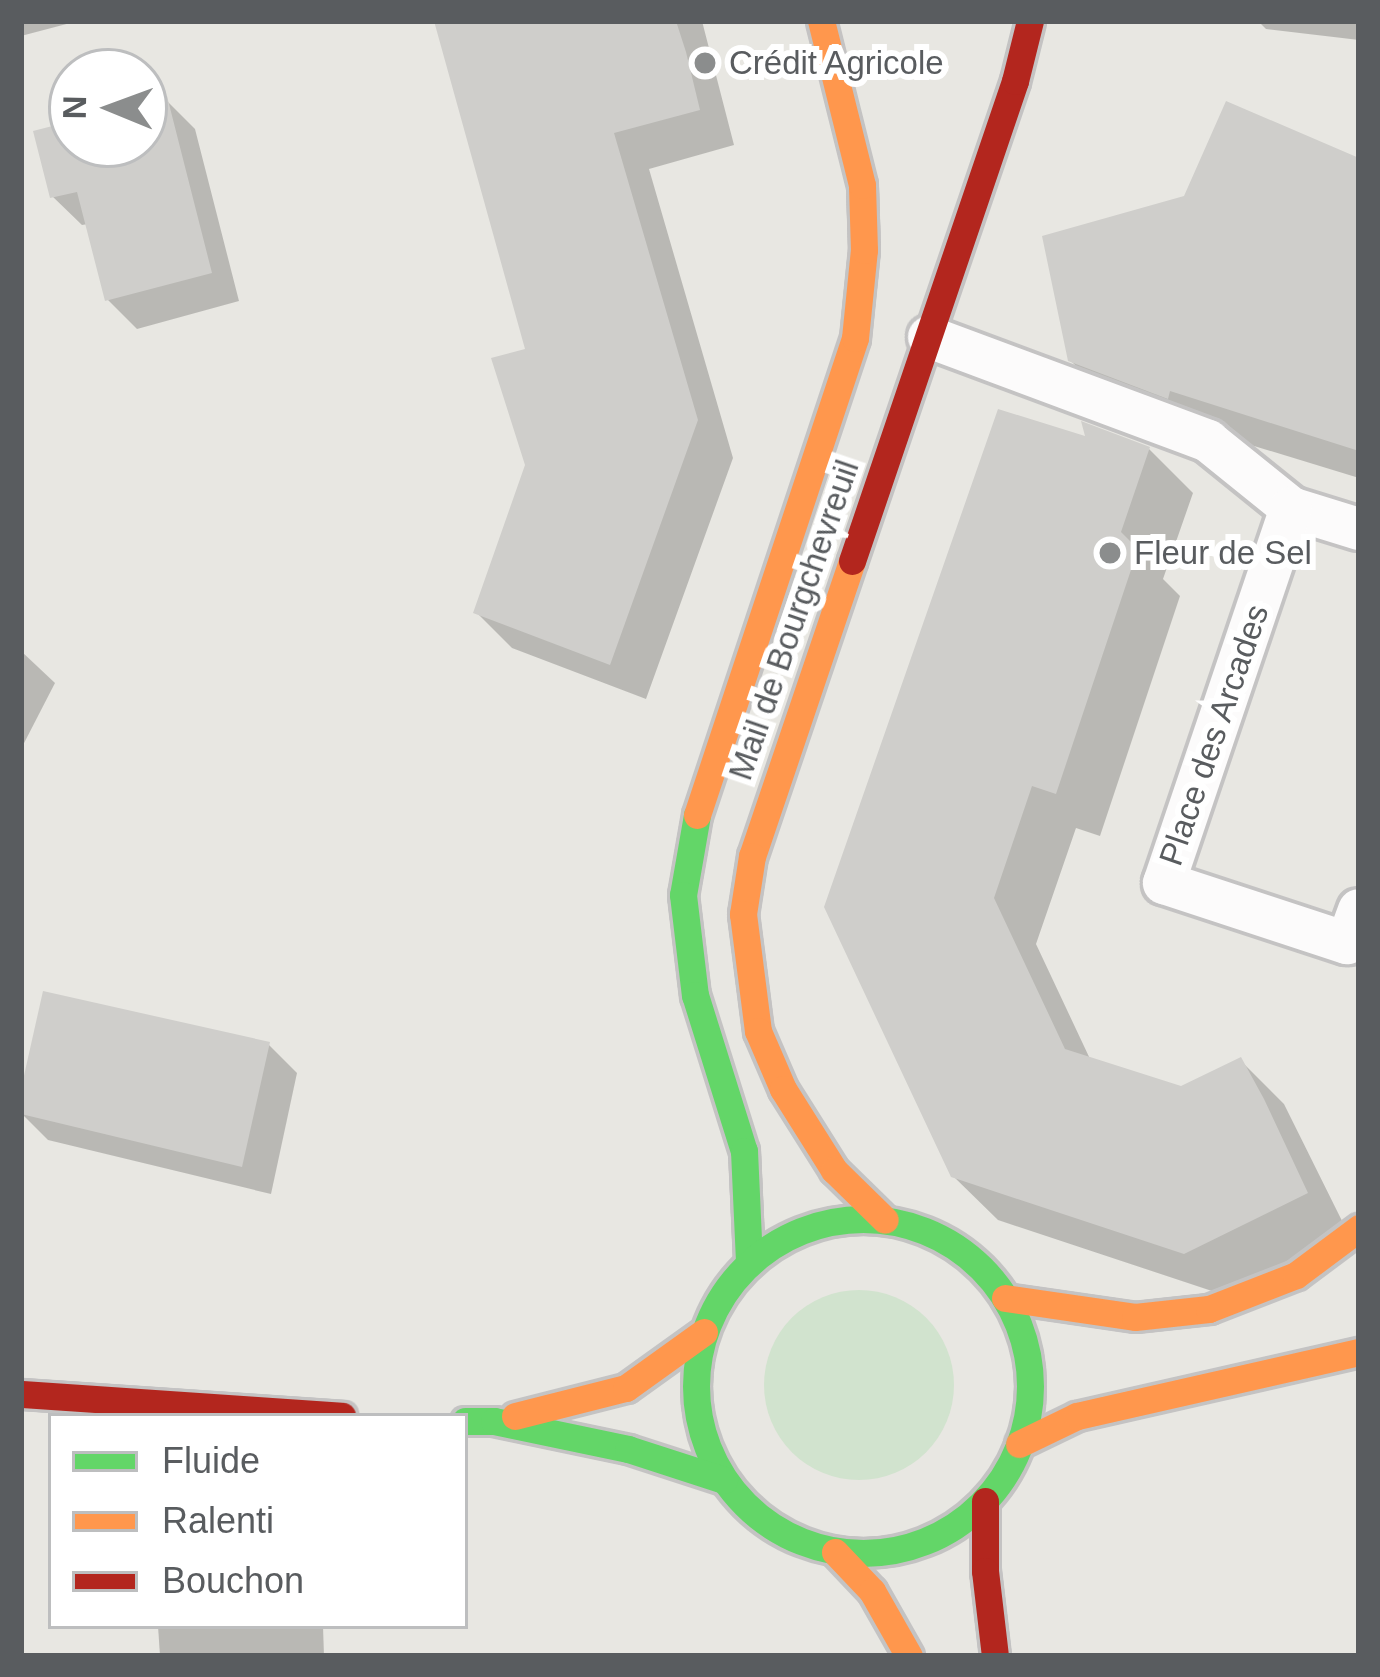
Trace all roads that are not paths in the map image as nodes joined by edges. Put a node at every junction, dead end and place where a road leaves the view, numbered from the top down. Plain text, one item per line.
1 (821, 21) edge
2 (1030, 21) edge
3 (929, 337) junction
4 (1292, 508) junction
5 (1359, 529) edge
6 (1359, 910) edge
7 (885, 1220) junction
8 (1359, 1228) edge
9 (749, 1263) junction
10 (1005, 1298) junction
11 (704, 1332) junction
12 (1359, 1352) edge
13 (21, 1394) edge
14 (298, 1413) edge
15 (479, 1421) edge
16 (1019, 1444) junction
17 (724, 1480) junction
18 (985, 1501) junction
19 (835, 1552) junction
20 (909, 1656) edge
21 (995, 1656) edge

1 - 9 main road, Mail de Bourgchevreuil
2 - 3 main road, Mail de Bourgchevreuil
3 - 4 lane
3 - 7 main road, Mail de Bourgchevreuil
4 - 5 lane
4 - 6 lane, Place des Arcades
7 - 9 main road
7 - 10 main road
8 - 10 main road
9 - 11 main road
10 - 16 main road
11 - 15 main road
11 - 17 main road
12 - 16 main road
13 - 14 main road
15 - 17 main road
16 - 18 main road
17 - 19 main road
18 - 19 main road
18 - 21 main road
19 - 20 main road

